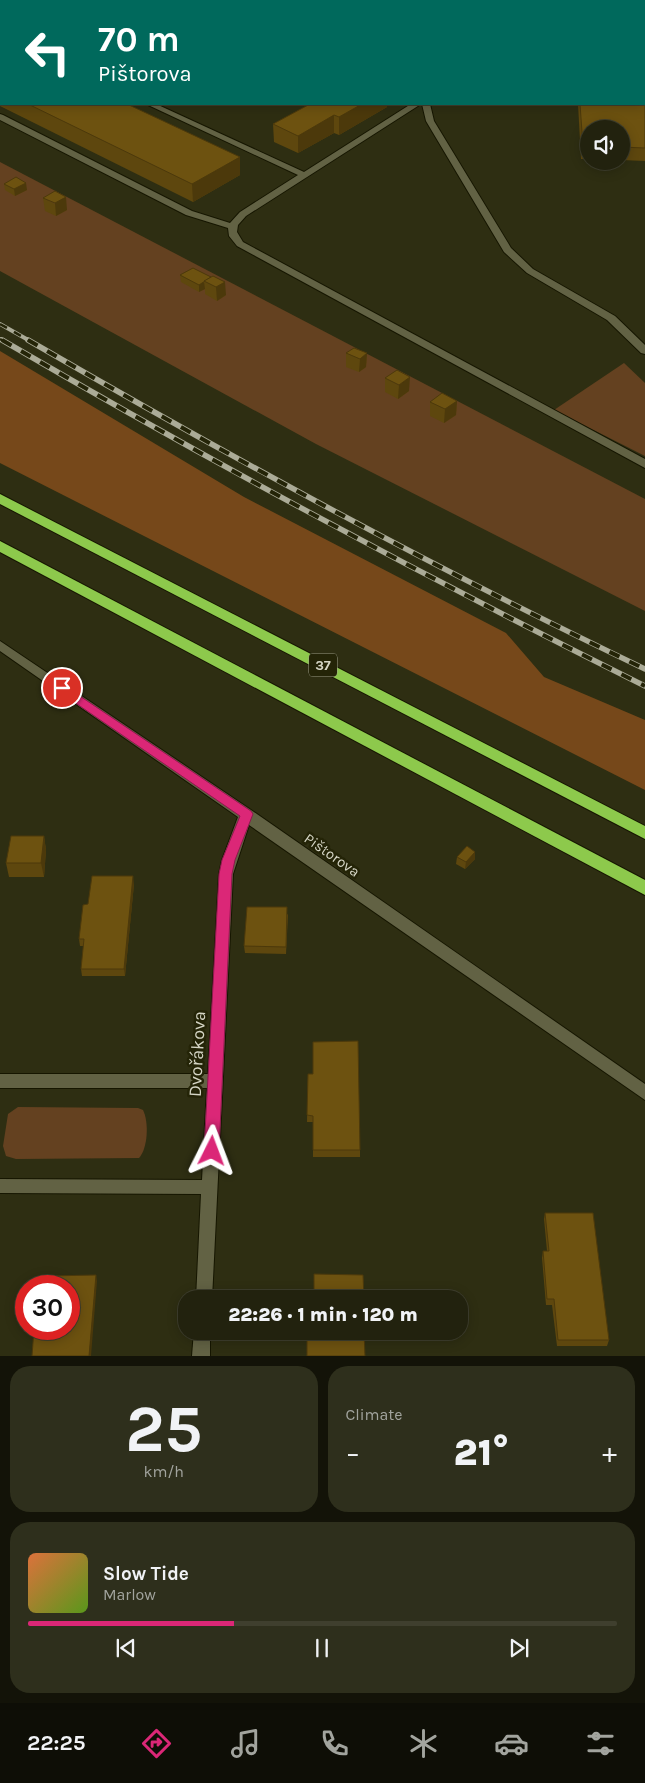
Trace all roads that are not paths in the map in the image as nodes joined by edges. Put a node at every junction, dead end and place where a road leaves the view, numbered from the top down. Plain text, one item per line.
1 (152, 105) edge
2 (415, 105) edge
3 (426, 105) edge
4 (0, 117) edge
5 (304, 175) junction
6 (232, 226) junction
7 (645, 351) edge
8 (645, 464) edge
9 (0, 498) edge
10 (0, 546) edge
11 (0, 645) edge
12 (246, 814) junction
13 (645, 833) edge
14 (645, 888) edge
15 (0, 1080) edge
16 (215, 1081) junction
17 (645, 1093) edge
18 (0, 1186) edge
19 (210, 1187) junction
20 (204, 1290) edge
21 (202, 1340) edge
22 (201, 1356) edge

1 - 5 street
2 - 5 street
3 - 7 street
4 - 6 street
5 - 6 street
6 - 8 street
9 - 13 highway, 37
10 - 14 highway
11 - 12 street, Pištorova
12 - 16 street, Dvořákova
12 - 17 street, Pištorova
15 - 16 street
16 - 19 street, Dvořákova
18 - 19 street
19 - 20 street, Dvořákova
21 - 22 street

